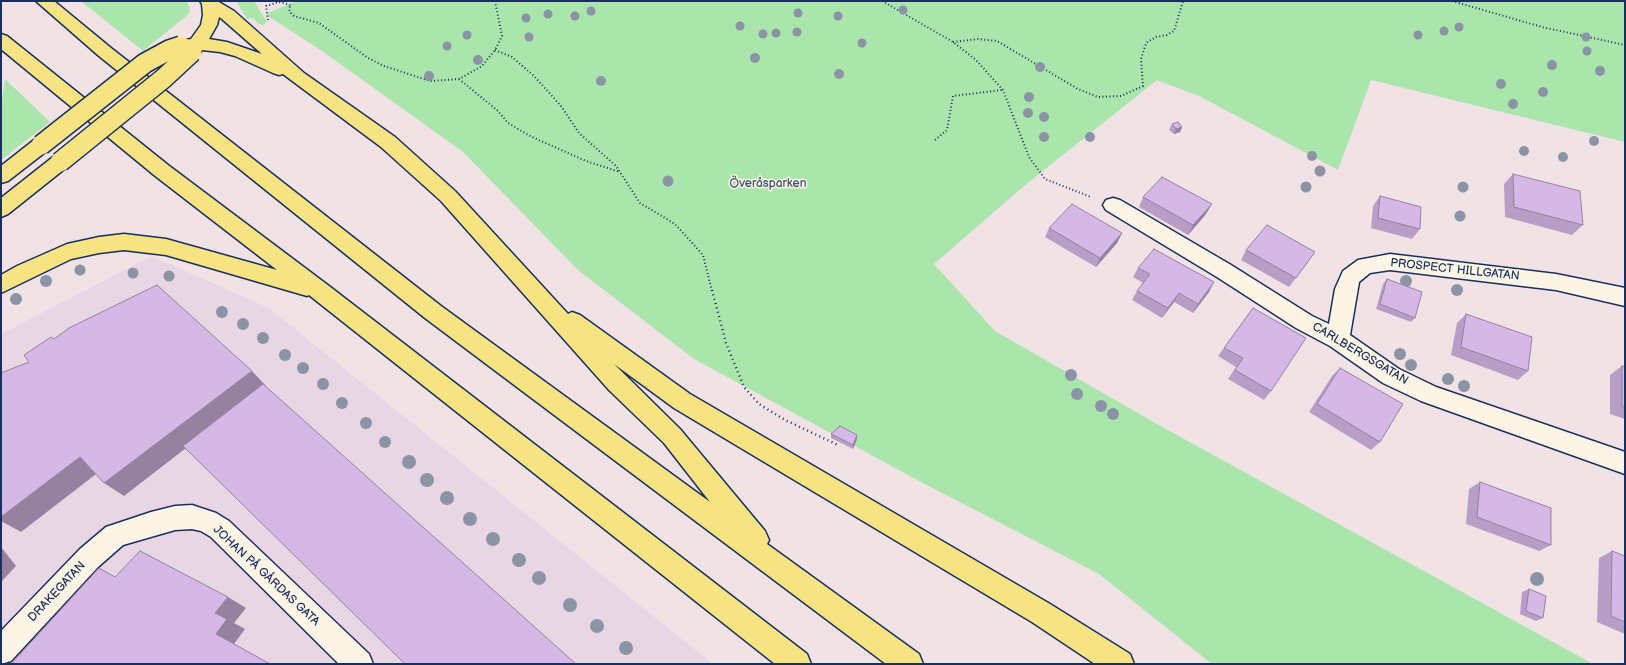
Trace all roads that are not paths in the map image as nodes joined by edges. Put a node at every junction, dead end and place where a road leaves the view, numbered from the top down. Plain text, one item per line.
1 (44, 1) edge
2 (209, 2) edge
3 (1, 40) edge
4 (190, 47) junction
5 (298, 77) junction
6 (1, 176) edge
7 (1113, 205) road end
8 (1, 209) edge
9 (1, 285) edge
10 (321, 292) junction
11 (1625, 297) edge
12 (542, 300) junction
13 (1338, 339) junction
14 (1625, 463) edge
15 (115, 536) joint
16 (774, 563) junction
17 (1, 651) edge
18 (359, 664) edge
19 (797, 664) edge
20 (909, 664) edge
21 (1120, 664) edge

1 - 16 highway
2 - 4 highway
2 - 5 highway
3 - 10 highway
4 - 5 highway
4 - 6 highway, bridge
4 - 8 highway, bridge
5 - 12 highway
7 - 13 street, CARLBERGSGATAN
9 - 10 highway
10 - 19 highway
11 - 13 street, PROSPECT HILLGATAN
12 - 16 highway
12 - 21 highway
13 - 14 street, CARLBERGSGATAN
15 - 17 street, DRAKEGATAN
15 - 18 street, JOHAN PÅ GÅRDAS GATA
16 - 20 highway

